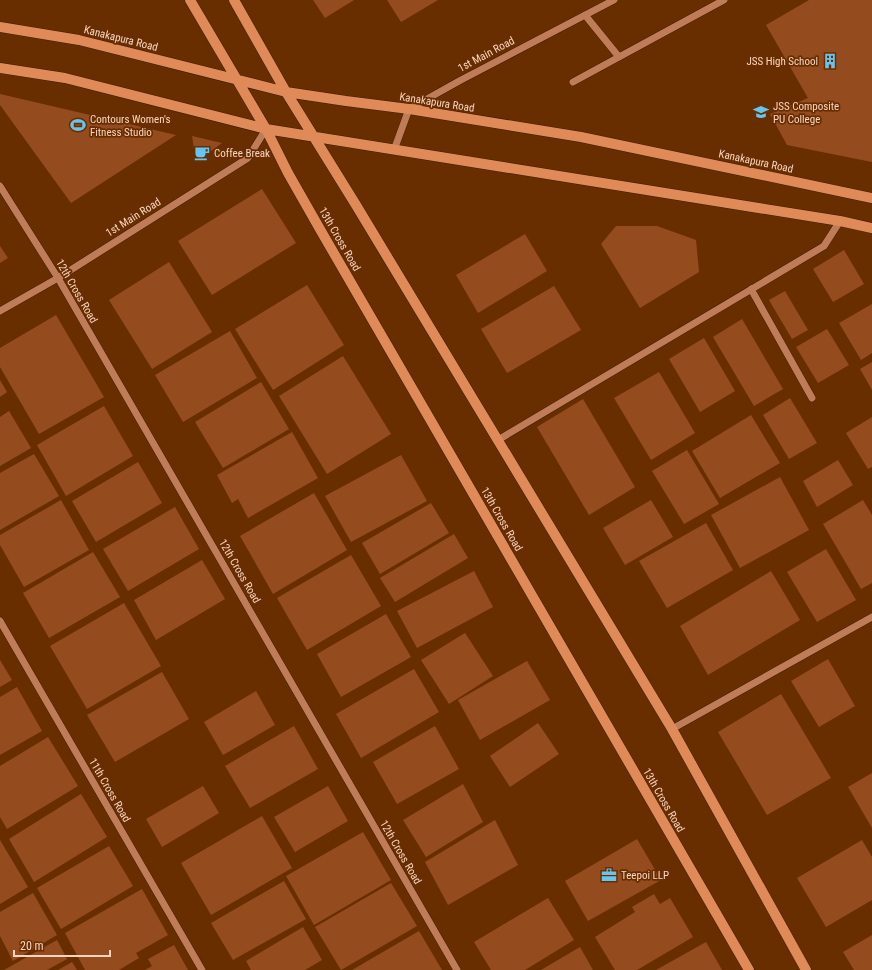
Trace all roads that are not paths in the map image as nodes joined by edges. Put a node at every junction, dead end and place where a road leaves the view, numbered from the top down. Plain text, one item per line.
1 (190, 0) edge
2 (234, 0) edge
3 (614, 0) edge
4 (724, 0) edge
5 (585, 15) junction
6 (0, 27) edge
7 (619, 57) junction
8 (0, 68) edge
9 (236, 80) junction
10 (573, 82) dead end
11 (286, 92) junction
12 (409, 109) junction
13 (266, 128) junction
14 (314, 136) junction
15 (394, 150) junction
16 (0, 186) edge
17 (872, 198) edge
18 (840, 221) junction
19 (872, 228) edge
20 (58, 278) junction
21 (751, 288) junction
22 (0, 311) edge
23 (812, 398) dead end
24 (498, 440) junction
25 (872, 617) edge
26 (0, 621) edge
27 (672, 729) junction
28 (202, 970) edge
29 (457, 970) edge
30 (749, 970) edge
31 (806, 970) edge

1 - 9 main road, 13th Cross Road
2 - 11 main road
3 - 5 street, 1st Main Road
4 - 7 street
5 - 7 street
5 - 12 street, 1st Main Road
6 - 9 main road, Kanakapura Road
7 - 10 street
8 - 13 main road
9 - 11 main road, Kanakapura Road
9 - 13 main road, 13th Cross Road
11 - 12 main road, Kanakapura Road
11 - 14 main road
12 - 15 street
12 - 17 main road, Kanakapura Road
13 - 14 main road
13 - 20 street, 1st Main Road
13 - 30 main road, 13th Cross Road
14 - 15 main road
14 - 24 main road
15 - 18 main road
16 - 20 street, 12th Cross Road
18 - 19 main road
18 - 21 street
20 - 22 street, 1st Main Road
20 - 29 street, 12th Cross Road
21 - 23 street
21 - 24 street
24 - 27 main road
25 - 27 street
26 - 28 street, 11th Cross Road
27 - 31 main road

